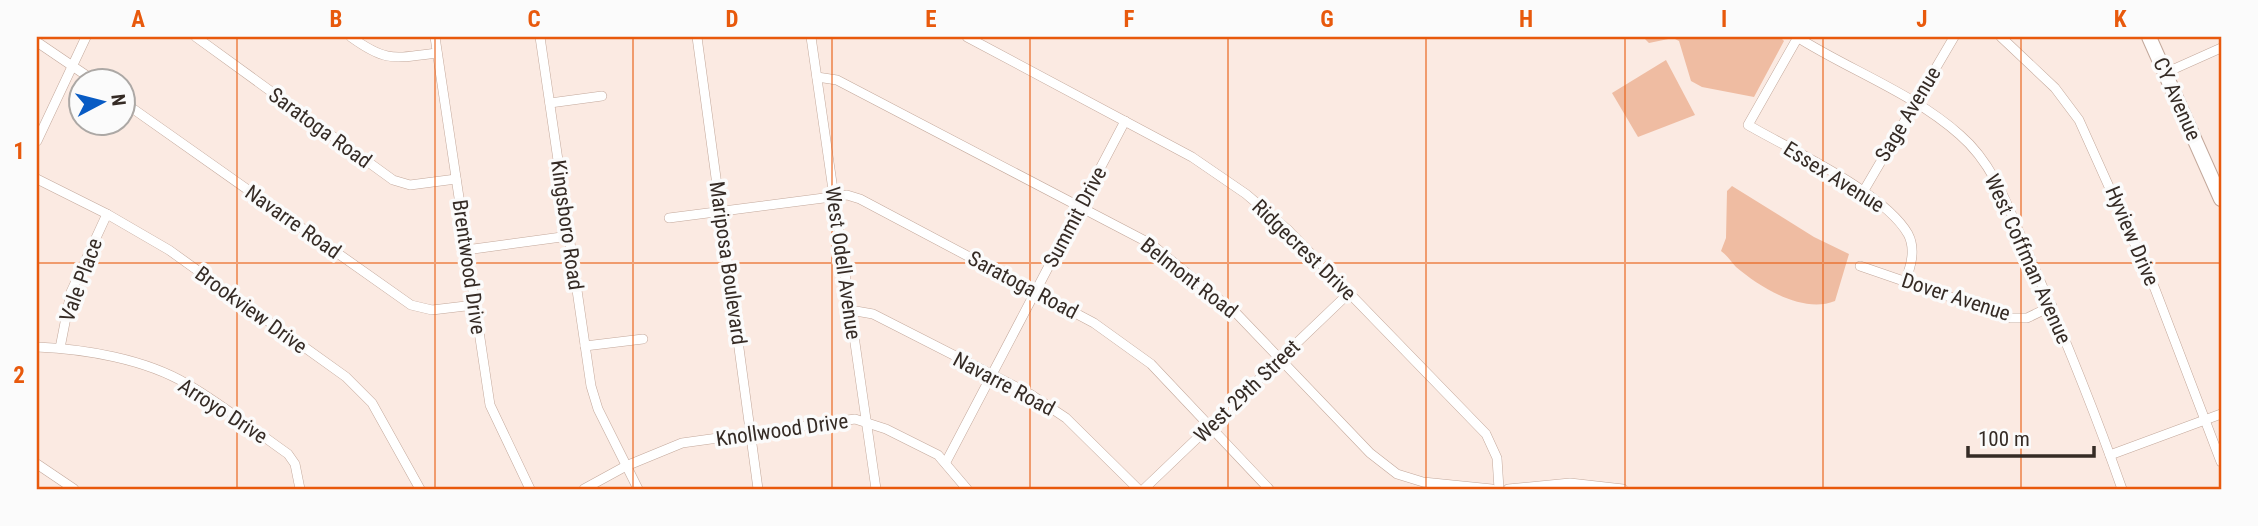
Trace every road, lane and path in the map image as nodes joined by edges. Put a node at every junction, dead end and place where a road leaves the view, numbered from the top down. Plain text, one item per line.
1 (86, 37) edge
2 (196, 37) edge
3 (351, 37) edge
4 (435, 37) edge
5 (540, 37) edge
6 (697, 37) edge
7 (811, 37) edge
8 (967, 37) edge
9 (1797, 37) edge
10 (1954, 37) edge
11 (2001, 37) edge
12 (2149, 37) edge
13 (37, 42) edge
14 (2221, 48) edge
15 (437, 53) junction
16 (72, 66) joint
17 (2165, 74) junction
18 (817, 77) junction
19 (66, 79) edge
20 (602, 96) dead end
21 (550, 103) junction
22 (1913, 103) junction
23 (136, 111) edge
24 (1125, 121) junction
25 (37, 141) edge
26 (456, 179) junction
27 (37, 180) edge
28 (1863, 192) junction
29 (834, 197) junction
30 (2221, 199) edge
31 (1080, 207) junction
32 (722, 212) junction
33 (107, 214) junction
34 (669, 218) dead end
35 (569, 236) junction
36 (466, 250) junction
37 (1860, 266) dead end
38 (1906, 282) junction
39 (1036, 291) junction
40 (1349, 293) junction
41 (474, 305) junction
42 (2052, 306) junction
43 (850, 310) junction
44 (643, 339) dead end
45 (585, 346) junction
46 (37, 347) edge
47 (60, 348) junction
48 (1278, 360) junction
49 (991, 377) junction
50 (2221, 414) edge
51 (2206, 420) junction
52 (867, 423) junction
53 (1211, 427) junction
54 (751, 434) junction
55 (2110, 456) junction
56 (946, 462) junction
57 (2221, 462) edge
58 (37, 464) edge
59 (626, 466) junction
60 (74, 489) edge
61 (300, 489) edge
62 (420, 489) edge
63 (530, 489) edge
64 (584, 489) edge
65 (638, 489) edge
66 (758, 489) edge
67 (876, 489) edge
68 (967, 489) edge
69 (1138, 489) edge
70 (1144, 489) edge
71 (1269, 489) edge
72 (1492, 489) edge
73 (1499, 489) edge
74 (1508, 489) edge
75 (1623, 489) edge
76 (2122, 489) edge

1 - 16 street
2 - 26 street, Saratoga Road
3 - 15 street
4 - 15 street, Brentwood Drive
5 - 21 street, Kingsboro Road
6 - 32 street, Mariposa Boulevard
7 - 18 street, West Odell Avenue
8 - 24 street, Ridgecrest Drive
9 - 22 street, West Coffman Avenue
9 - 28 street, Essex Avenue
10 - 22 street, Sage Avenue
11 - 51 street, Hyview Drive
12 - 17 main road, CY Avenue
13 - 16 street
14 - 17 street
15 - 26 street, Brentwood Drive
17 - 30 main road, CY Avenue
18 - 29 street, West Odell Avenue
18 - 31 street, Belmont Road
19 - 25 street
20 - 21 street
21 - 35 street, Kingsboro Road
22 - 28 street, Sage Avenue
22 - 42 street, West Coffman Avenue
23 - 41 street, Navarre Road
24 - 31 street, Summit Drive
24 - 40 street, Ridgecrest Drive
26 - 36 street, Brentwood Drive
27 - 33 street, Brookview Drive
28 - 38 street, Essex Avenue
29 - 32 street, Saratoga Road
29 - 39 street, Saratoga Road
29 - 43 street, West Odell Avenue
31 - 39 street, Summit Drive
31 - 48 street, Belmont Road
32 - 34 street, Saratoga Road
32 - 54 street, Mariposa Boulevard
33 - 47 street, Vale Place
33 - 62 street, Brookview Drive
35 - 36 street
35 - 45 street, Kingsboro Road
36 - 41 street, Brentwood Drive
37 - 38 street, Dover Avenue
38 - 42 street, Dover Avenue
39 - 49 street, Summit Drive
39 - 53 street, Saratoga Road
40 - 48 street, West 29th Street
40 - 73 street, Ridgecrest Drive
41 - 63 street, Brentwood Drive
42 - 55 street, West Coffman Avenue
43 - 49 street, Navarre Road
43 - 52 street, West Odell Avenue
44 - 45 street
45 - 59 street, Kingsboro Road
46 - 47 street, Arroyo Drive
47 - 61 street, Arroyo Drive
48 - 53 street, West 29th Street
48 - 72 street, Belmont Road
49 - 56 street, Summit Drive
49 - 69 street, Navarre Road
50 - 51 street
51 - 55 street
51 - 57 street, Hyview Drive
52 - 54 street, Knollwood Drive
52 - 56 street, Knollwood Drive
52 - 67 street, West Odell Avenue
53 - 70 street, West 29th Street
53 - 71 street, Saratoga Road
54 - 59 street, Knollwood Drive
54 - 66 street, Mariposa Boulevard
55 - 76 street, West Coffman Avenue
56 - 68 street, Knollwood Drive
58 - 60 street
59 - 64 street, Knollwood Drive
59 - 65 street, Kingsboro Road
74 - 75 street

